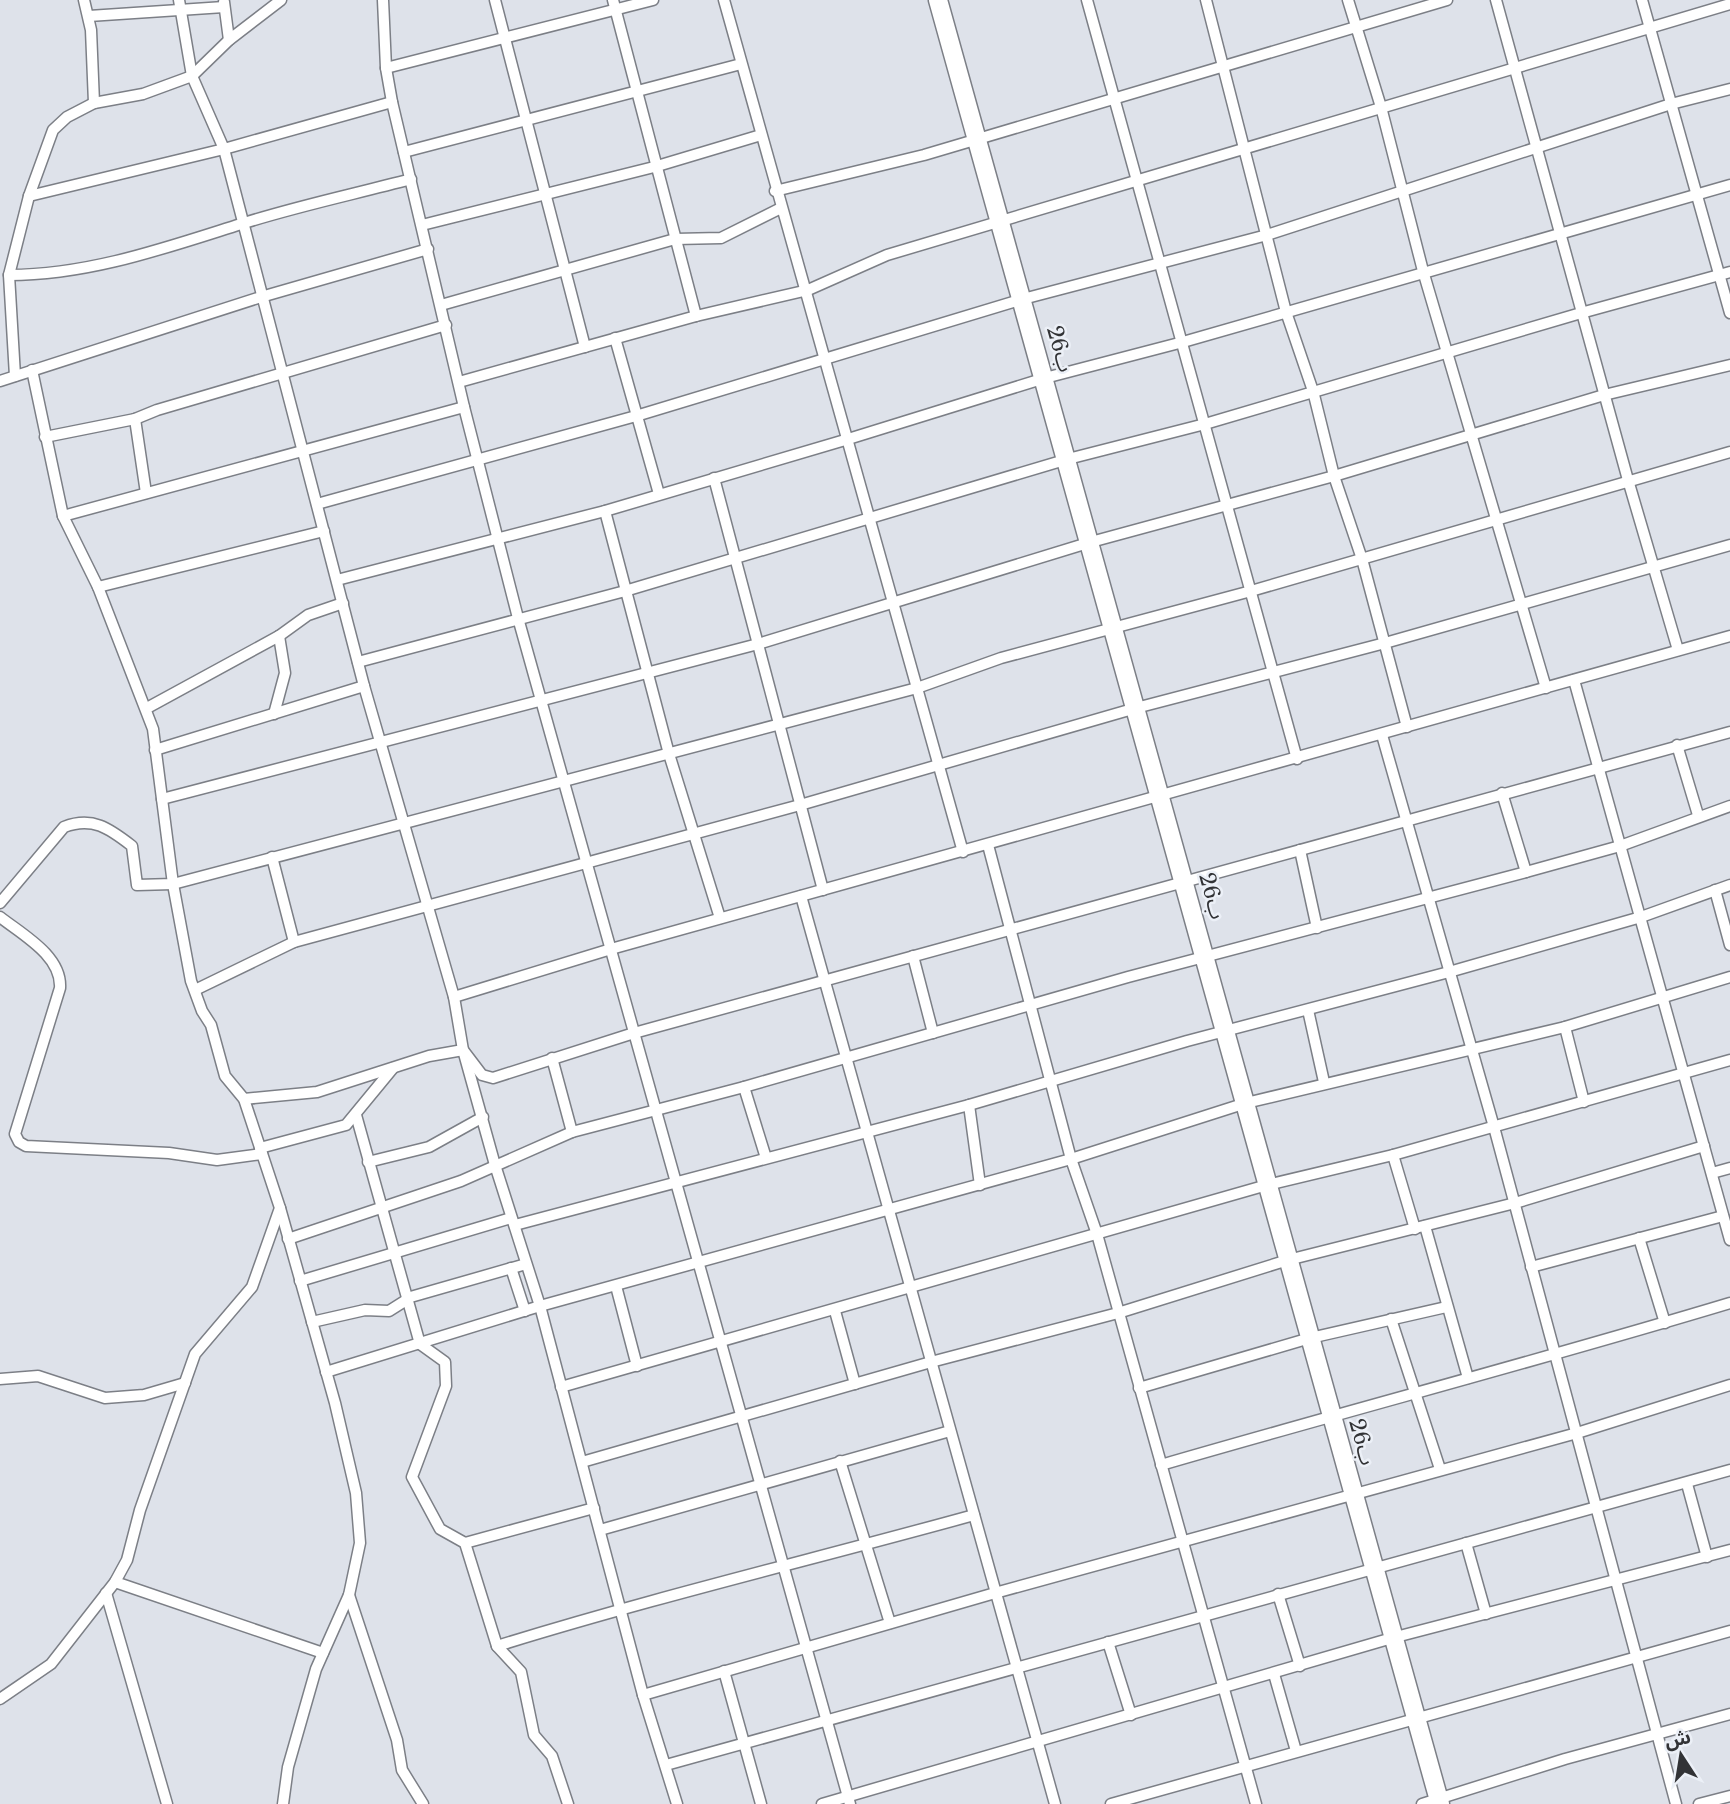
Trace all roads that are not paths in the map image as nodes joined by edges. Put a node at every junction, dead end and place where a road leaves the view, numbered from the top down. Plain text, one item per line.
1 (84, 0) edge
2 (281, 0) edge
3 (383, 0) edge
4 (495, 0) edge
5 (653, 0) edge
6 (724, 0) edge
7 (938, 0) edge
8 (1087, 0) edge
9 (1206, 0) edge
10 (1348, 0) edge
11 (1447, 0) edge
12 (1496, 0) edge
13 (1642, 0) edge
14 (224, 3) edge
15 (179, 4) edge
16 (1730, 4) edge
17 (614, 5) edge
18 (89, 16) junction
19 (1650, 27) junction
20 (1355, 28) junction
21 (229, 40) junction
22 (504, 40) junction
23 (741, 64) junction
24 (1225, 67) junction
25 (386, 68) junction
26 (1514, 68) junction
27 (192, 76) junction
28 (1730, 89) edge
29 (636, 91) junction
30 (1116, 100) junction
31 (393, 102) junction
32 (94, 103) junction
33 (1671, 104) junction
34 (1381, 107) junction
35 (524, 119) junction
36 (761, 135) junction
37 (979, 139) junction
38 (1539, 148) junction
39 (224, 149) junction
40 (1244, 149) junction
41 (404, 152) junction
42 (654, 167) junction
43 (411, 179) junction
44 (1138, 181) junction
45 (1730, 185) edge
46 (1402, 190) junction
47 (775, 191) junction
48 (546, 193) junction
49 (1697, 194) junction
50 (29, 196) junction
51 (781, 208) junction
52 (1001, 221) junction
53 (242, 223) junction
54 (422, 225) junction
55 (1562, 231) junction
56 (1267, 235) junction
57 (674, 239) junction
58 (428, 249) junction
59 (1161, 262) junction
60 (566, 271) junction
61 (1423, 271) junction
62 (1725, 274) edge
63 (9, 275) junction
64 (808, 290) junction
65 (261, 296) junction
66 (1023, 299) junction
67 (441, 305) junction
68 (1286, 312) junction
69 (1581, 313) junction
70 (1730, 313) edge
71 (696, 316) junction
72 (446, 325) junction
73 (615, 338) junction
74 (1183, 342) junction
75 (585, 347) junction
76 (1448, 352) junction
77 (825, 360) junction
78 (1730, 365) edge
79 (32, 370) junction
80 (282, 374) junction
81 (1045, 378) junction
82 (5, 380) edge
83 (459, 382) junction
84 (1313, 391) junction
85 (1604, 395) junction
86 (464, 407) junction
87 (636, 416) junction
88 (135, 419) junction
89 (1205, 424) junction
90 (1470, 435) junction
91 (45, 437) junction
92 (845, 440) junction
93 (303, 452) junction
94 (1730, 452) edge
95 (1068, 459) junction
96 (478, 460) junction
97 (1334, 476) junction
98 (714, 478) junction
99 (1628, 480) junction
100 (146, 493) junction
101 (659, 494) junction
102 (317, 504) junction
103 (1228, 506) junction
104 (605, 510) junction
105 (63, 516) junction
106 (1496, 518) junction
107 (868, 520) junction
108 (324, 531) junction
109 (498, 538) junction
110 (1091, 542) junction
111 (1730, 545) edge
112 (734, 559) junction
113 (1362, 559) junction
114 (1653, 567) junction
115 (337, 580) junction
116 (98, 587) junction
117 (625, 591) junction
118 (1251, 591) junction
119 (343, 603) junction
120 (892, 603) junction
121 (1521, 605) junction
122 (518, 618) junction
123 (1114, 629) junction
124 (279, 636) junction
125 (1730, 636) edge
126 (758, 643) junction
127 (1385, 643) junction
128 (1678, 650) junction
129 (358, 662) junction
130 (648, 672) junction
131 (1273, 674) junction
132 (1574, 680) junction
133 (364, 686) junction
134 (917, 688) junction
135 (1546, 688) junction
136 (543, 701) junction
137 (147, 708) junction
138 (1136, 708) junction
139 (274, 714) junction
140 (779, 725) junction
141 (1408, 727) junction
142 (1730, 732) edge
143 (1382, 735) junction
144 (380, 744) junction
145 (1677, 746) junction
146 (155, 750) junction
147 (669, 754) junction
148 (1297, 759) junction
149 (938, 765) junction
150 (1598, 767) junction
151 (564, 781) junction
152 (1502, 793) junction
153 (1160, 795) junction
154 (162, 799) junction
155 (800, 805) junction
156 (1730, 806) edge
157 (1698, 815) junction
158 (1405, 820) junction
159 (403, 822) junction
160 (695, 834) junction
161 (988, 845) junction
162 (1620, 846) junction
163 (1300, 850) junction
164 (963, 852) junction
165 (272, 857) junction
166 (587, 861) junction
167 (1525, 872) junction
168 (1185, 882) junction
169 (173, 884) junction
170 (1730, 885) edge
171 (823, 890) junction
172 (1715, 890) junction
173 (801, 896) junction
174 (1428, 900) junction
175 (0, 903) edge
176 (426, 906) junction
177 (0, 917) edge
178 (1641, 917) junction
179 (720, 918) junction
180 (1317, 928) junction
181 (1010, 929) junction
182 (294, 942) junction
183 (1730, 945) edge
184 (611, 949) junction
185 (913, 956) junction
186 (1205, 957) junction
187 (1449, 972) junction
188 (1730, 977) edge
189 (824, 980) junction
190 (195, 990) junction
191 (454, 997) junction
192 (1661, 999) junction
193 (1030, 1004) junction
194 (1308, 1010) junction
195 (1566, 1027) junction
196 (1226, 1031) junction
197 (635, 1033) junction
198 (933, 1033) junction
199 (463, 1050) junction
200 (1471, 1050) junction
201 (846, 1057) junction
202 (552, 1058) junction
203 (1730, 1060) edge
204 (393, 1068) junction
205 (1682, 1074) junction
206 (1050, 1080) junction
207 (1324, 1082) junction
208 (744, 1087) junction
209 (244, 1099) junction
210 (1584, 1102) junction
211 (1246, 1103) junction
212 (969, 1105) junction
213 (656, 1109) junction
214 (356, 1115) junction
215 (483, 1117) junction
216 (1494, 1127) junction
217 (572, 1132) junction
218 (867, 1132) junction
219 (1704, 1146) junction
220 (261, 1151) junction
221 (1393, 1155) junction
222 (766, 1158) junction
223 (1071, 1159) junction
224 (368, 1162) junction
225 (495, 1165) junction
226 (1730, 1168) edge
227 (1712, 1173) junction
228 (677, 1182) junction
229 (980, 1185) junction
230 (1267, 1185) junction
231 (1515, 1203) junction
232 (280, 1208) junction
233 (381, 1208) junction
234 (889, 1210) junction
235 (1723, 1216) junction
236 (513, 1222) junction
237 (1420, 1227) junction
238 (1097, 1234) junction
239 (1639, 1238) junction
240 (288, 1239) junction
241 (1730, 1240) edge
242 (393, 1251) junction
243 (1288, 1260) junction
244 (699, 1263) junction
245 (526, 1264) junction
246 (1531, 1267) junction
247 (510, 1268) junction
248 (300, 1281) junction
249 (616, 1286) junction
250 (911, 1289) junction
251 (408, 1298) junction
252 (1730, 1303) edge
253 (540, 1306) junction
254 (1446, 1307) junction
255 (525, 1311) junction
256 (835, 1311) junction
257 (1118, 1313) junction
258 (1391, 1319) junction
259 (312, 1322) junction
260 (1665, 1323) junction
261 (1310, 1338) junction
262 (722, 1343) junction
263 (420, 1344) junction
264 (1555, 1356) junction
265 (931, 1362) junction
266 (637, 1366) junction
267 (326, 1372) junction
268 (1468, 1378) junction
269 (0, 1379) edge
270 (185, 1383) junction
271 (855, 1384) junction
272 (1730, 1385) edge
273 (561, 1387) junction
274 (1139, 1388) junction
275 (1414, 1394) junction
276 (1331, 1415) junction
277 (742, 1416) junction
278 (950, 1431) junction
279 (1577, 1433) junction
280 (840, 1461) junction
281 (582, 1462) junction
282 (1161, 1465) junction
283 (1440, 1469) junction
284 (1730, 1470) edge
285 (761, 1483) junction
286 (1687, 1484) junction
287 (1352, 1493) junction
288 (594, 1507) junction
289 (1597, 1509) junction
290 (974, 1514) junction
291 (600, 1530) junction
292 (1182, 1541) junction
293 (465, 1543) junction
294 (1465, 1543) junction
295 (867, 1545) junction
296 (1730, 1550) edge
297 (1707, 1557) junction
298 (785, 1568) junction
299 (1373, 1568) junction
300 (115, 1582) junction
301 (1615, 1582) junction
302 (106, 1593) junction
303 (995, 1593) junction
304 (1278, 1594) junction
305 (349, 1595) junction
306 (621, 1608) junction
307 (1486, 1614) junction
308 (1202, 1615) junction
309 (890, 1623) junction
310 (1730, 1631) edge
311 (1392, 1639) junction
312 (1108, 1642) junction
313 (497, 1646) junction
314 (808, 1646) junction
315 (323, 1653) junction
316 (1635, 1658) junction
317 (1300, 1666) junction
318 (1017, 1668) junction
319 (724, 1671) junction
320 (1274, 1674) junction
321 (1222, 1689) junction
322 (643, 1695) junction
323 (0, 1699) edge
324 (1730, 1714) edge
325 (1130, 1715) junction
326 (1415, 1717) junction
327 (829, 1721) junction
328 (1658, 1735) junction
329 (1036, 1742) junction
330 (744, 1745) junction
331 (1296, 1751) junction
332 (666, 1765) junction
333 (1245, 1765) junction
334 (1730, 1796) edge
335 (849, 1800) edge
336 (1148, 1800) edge
337 (1433, 1802) edge
338 (167, 1804) edge
339 (283, 1804) edge
340 (423, 1804) edge
341 (568, 1804) edge
342 (677, 1804) edge
343 (761, 1804) edge
344 (822, 1804) edge
345 (1055, 1804) edge
346 (1111, 1804) edge
347 (1256, 1804) edge
348 (1676, 1804) edge
349 (1699, 1804) edge

1 - 18 street
2 - 21 street
3 - 25 street
4 - 22 street
5 - 17 street
6 - 23 street
7 - 37 highway, 26ب
8 - 30 street
9 - 24 street
10 - 20 street
11 - 20 street
12 - 26 street
13 - 19 street
14 - 15 street
14 - 21 street
15 - 18 street
15 - 27 street
16 - 19 street
17 - 22 street
17 - 29 street
18 - 32 street
19 - 26 street
19 - 33 street
20 - 24 street
20 - 34 street
21 - 27 street
22 - 25 street
22 - 35 street
23 - 29 street
23 - 36 street
24 - 30 street
24 - 40 street
25 - 31 street
26 - 34 street
26 - 38 street
27 - 32 street
27 - 39 street
28 - 33 street
29 - 35 street
29 - 42 street
30 - 37 street
30 - 44 street
31 - 39 street
31 - 41 street
32 - 50 street
33 - 38 street
33 - 49 street
34 - 40 street
34 - 46 street
35 - 41 street
35 - 48 street
36 - 42 street
36 - 47 street
37 - 47 street
37 - 52 highway, 26ب
38 - 46 street
38 - 55 street
39 - 50 street
39 - 53 street
40 - 44 street
40 - 56 street
41 - 43 street
42 - 48 street
42 - 57 street
43 - 53 street
43 - 54 street
44 - 52 street
44 - 59 street
45 - 49 street
46 - 56 street
46 - 61 street
47 - 51 street
48 - 54 street
48 - 60 street
49 - 55 street
49 - 62 street
50 - 63 street
51 - 57 street
51 - 64 street
52 - 64 street
52 - 66 highway, 26ب
53 - 63 street
53 - 65 street
54 - 58 street
55 - 61 street
55 - 69 street
56 - 59 street
56 - 68 street
57 - 60 street
57 - 71 street
58 - 65 street
58 - 67 street
59 - 66 street
59 - 74 street
60 - 67 street
60 - 75 street
61 - 68 street
61 - 76 street
62 - 69 street
62 - 70 street
63 - 82 street
64 - 71 street
64 - 77 street
65 - 79 street
65 - 80 street
66 - 77 street
66 - 81 highway, 26ب
67 - 72 street
68 - 74 street
68 - 84 street
69 - 76 street
69 - 85 street
71 - 73 street
72 - 80 street
72 - 83 street
73 - 75 street
73 - 87 street
74 - 81 street
74 - 89 street
75 - 83 street
76 - 84 street
76 - 90 street
77 - 87 street
77 - 92 street
78 - 85 street
79 - 82 street
79 - 91 street
80 - 88 street
80 - 93 street
81 - 92 street
81 - 95 highway, 26ب
83 - 86 street
84 - 89 street
84 - 97 street
85 - 90 street
85 - 99 street
86 - 93 street
86 - 96 street
87 - 96 street
87 - 101 street
88 - 91 street
88 - 100 street
89 - 95 street
89 - 103 street
90 - 97 street
90 - 106 street
91 - 105 street
92 - 98 street
92 - 107 street
93 - 100 street
93 - 102 street
94 - 99 street
95 - 107 street
95 - 110 highway, 26ب
96 - 102 street
96 - 109 street
97 - 103 street
97 - 113 street
98 - 101 street
98 - 112 street
99 - 106 street
99 - 114 street
100 - 105 street
101 - 104 street
102 - 108 street
103 - 110 street
103 - 118 street
104 - 109 street
104 - 117 street
105 - 116 street
106 - 113 street
106 - 121 street
107 - 112 street
107 - 120 street
108 - 115 street
108 - 116 street
109 - 115 street
109 - 122 street
110 - 120 street
110 - 123 highway, 26ب
111 - 114 street
112 - 117 street
112 - 126 street
113 - 118 street
113 - 127 street
114 - 121 street
114 - 128 street
115 - 119 street
116 - 137 street
117 - 122 street
117 - 130 street
118 - 123 street
118 - 131 street
119 - 124 street
119 - 129 street
120 - 126 street
120 - 134 street
121 - 127 street
121 - 135 street
122 - 129 street
122 - 136 street
123 - 134 street
123 - 138 highway, 26ب
124 - 137 street
124 - 139 street
125 - 128 street
126 - 130 street
126 - 140 street
127 - 131 street
127 - 141 street
128 - 132 street
129 - 133 street
130 - 136 street
130 - 147 street
131 - 138 street
131 - 148 street
132 - 135 street
132 - 150 street
133 - 139 street
133 - 144 street
134 - 140 street
134 - 149 street
135 - 141 street
136 - 144 street
136 - 151 street
137 - 146 street
138 - 149 street
138 - 153 highway, 26ب
139 - 146 street
140 - 147 street
140 - 155 street
141 - 143 street
142 - 145 street
143 - 148 street
143 - 158 street
144 - 154 street
144 - 159 street
145 - 150 street
145 - 157 street
146 - 154 street
147 - 151 street
147 - 160 street
148 - 153 street
149 - 155 street
149 - 164 street
150 - 152 street
150 - 162 street
151 - 159 street
151 - 166 street
152 - 158 street
152 - 167 street
153 - 161 street
153 - 168 highway, 26ب
154 - 169 street
155 - 160 street
155 - 171 street
156 - 157 street
157 - 162 street
158 - 163 street
158 - 174 street
159 - 165 street
159 - 176 street
160 - 166 street
160 - 179 street
161 - 164 street
161 - 181 street
162 - 167 street
162 - 178 street
163 - 168 street
163 - 180 street
164 - 171 street
165 - 169 street
165 - 182 street
166 - 176 street
166 - 184 street
167 - 174 street
168 - 181 street
168 - 186 highway, 26ب
169 - 175 street
169 - 190 street
170 - 172 street
171 - 173 street
172 - 178 street
172 - 183 street
173 - 179 street
173 - 189 street
174 - 180 street
174 - 187 street
176 - 182 street
176 - 191 street
177 - 220 street
178 - 187 street
178 - 192 street
179 - 184 street
180 - 186 street
181 - 185 street
181 - 193 street
182 - 190 street
184 - 191 street
184 - 197 street
185 - 189 street
185 - 198 street
186 - 193 street
186 - 196 highway, 26ب
187 - 194 street
187 - 200 street
188 - 192 street
189 - 197 street
189 - 201 street
190 - 209 street
191 - 199 street
192 - 195 street
192 - 205 street
193 - 198 street
193 - 206 street
194 - 196 street
194 - 207 street
195 - 200 street
195 - 210 street
196 - 206 street
196 - 211 highway, 26ب
197 - 202 street
197 - 213 street
198 - 201 street
199 - 202 street
199 - 204 street
199 - 215 street
200 - 207 street
200 - 216 street
201 - 208 street
201 - 218 street
202 - 217 street
203 - 205 street
204 - 209 street
204 - 214 street
205 - 210 street
205 - 219 street
206 - 212 street
206 - 223 street
207 - 211 street
208 - 213 street
208 - 222 street
209 - 220 street
210 - 216 street
211 - 223 street
211 - 230 highway, 26ب
212 - 218 street
212 - 229 street
213 - 217 street
213 - 228 street
214 - 220 street
214 - 224 street
215 - 224 street
215 - 225 street
216 - 221 street
216 - 231 street
217 - 225 street
218 - 222 street
218 - 234 street
219 - 227 street
219 - 231 street
220 - 232 street
221 - 230 street
221 - 237 street
222 - 228 street
223 - 229 street
223 - 238 street
224 - 233 street
225 - 233 street
225 - 236 street
226 - 227 street
227 - 235 street
228 - 236 street
228 - 244 street
229 - 234 street
230 - 238 street
230 - 243 highway, 26ب
231 - 237 street
231 - 246 street
232 - 240 street
232 - 270 street
233 - 240 street
233 - 242 street
234 - 244 street
234 - 250 street
235 - 239 street
235 - 241 street
236 - 242 street
236 - 245 street
237 - 243 street
237 - 254 street
238 - 250 street
238 - 257 street
239 - 246 street
239 - 260 street
240 - 248 street
242 - 248 street
242 - 251 street
243 - 257 street
243 - 261 highway, 26ب
244 - 249 street
244 - 262 street
245 - 247 street
245 - 253 street
246 - 264 street
247 - 251 street
247 - 255 street
248 - 259 street
249 - 253 street
249 - 266 street
250 - 256 street
250 - 265 street
251 - 259 street
251 - 263 street
252 - 260 street
253 - 255 street
253 - 273 street
254 - 258 street
254 - 268 street
255 - 263 street
256 - 262 street
256 - 271 street
257 - 265 street
257 - 274 street
258 - 261 street
258 - 275 street
259 - 267 street
260 - 264 street
261 - 274 street
261 - 276 highway, 26ب
262 - 266 street
262 - 277 street
263 - 267 street
263 - 293 street
264 - 268 street
264 - 279 street
265 - 271 street
265 - 278 street
266 - 273 street
267 - 305 street
268 - 275 street
269 - 270 street
270 - 300 street
271 - 277 street
272 - 279 street
273 - 281 street
274 - 282 street
275 - 276 street
275 - 283 street
276 - 282 street
276 - 287 highway, 26ب
277 - 281 street
277 - 285 street
278 - 280 street
278 - 290 street
279 - 283 street
279 - 289 street
280 - 285 street
280 - 295 street
281 - 288 street
282 - 292 street
283 - 287 street
284 - 286 street
285 - 291 street
285 - 298 street
286 - 289 street
286 - 297 street
287 - 292 street
287 - 299 highway, 26ب
288 - 291 street
288 - 293 street
289 - 294 street
289 - 301 street
290 - 295 street
290 - 303 street
291 - 306 street
292 - 303 street
292 - 308 street
293 - 313 street
294 - 299 street
294 - 307 street
295 - 298 street
295 - 309 street
296 - 297 street
297 - 301 street
298 - 306 street
298 - 314 street
299 - 304 street
299 - 311 highway, 26ب
300 - 302 street
300 - 315 street
301 - 307 street
301 - 316 street
302 - 323 street
302 - 338 street
303 - 309 street
303 - 318 street
304 - 308 street
304 - 317 street
305 - 315 street
305 - 340 street
306 - 313 street
306 - 322 street
307 - 311 street
308 - 312 street
308 - 321 street
309 - 314 street
310 - 316 street
311 - 317 street
311 - 326 highway, 26ب
312 - 318 street
312 - 325 street
313 - 341 street
314 - 319 street
314 - 327 street
315 - 339 street
316 - 326 street
316 - 328 street
317 - 320 street
318 - 327 street
318 - 329 street
319 - 322 street
319 - 330 street
320 - 321 street
320 - 331 street
321 - 325 street
321 - 333 street
322 - 332 street
324 - 328 street
325 - 329 street
326 - 331 street
326 - 337 highway, 26ب
327 - 330 street
327 - 335 street
328 - 337 street
328 - 348 street
329 - 335 street
329 - 345 street
330 - 332 street
330 - 343 street
331 - 333 street
332 - 342 street
333 - 336 street
333 - 347 street
334 - 349 street
335 - 344 street
336 - 346 street

